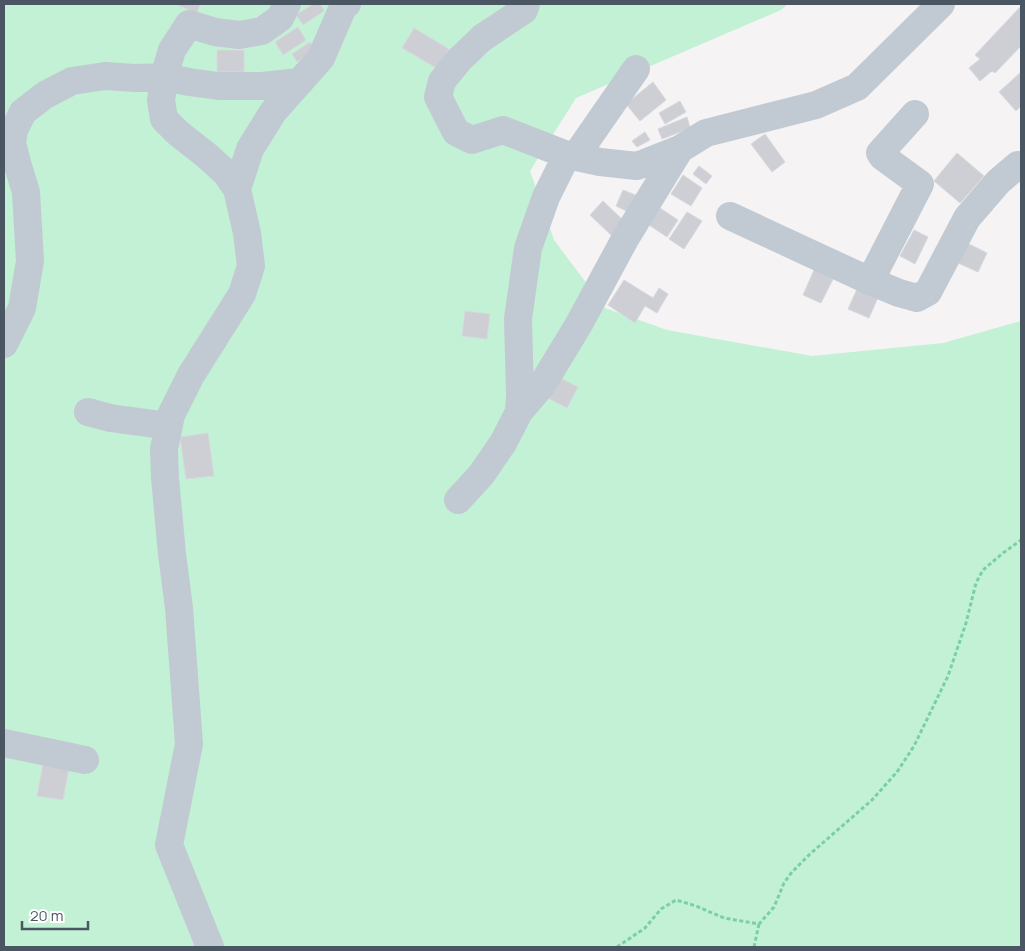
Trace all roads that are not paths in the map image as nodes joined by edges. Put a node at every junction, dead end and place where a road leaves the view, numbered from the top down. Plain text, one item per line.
1 (287, 4) edge
2 (344, 4) edge
3 (526, 4) edge
4 (941, 4) edge
5 (636, 69) dead end
6 (165, 77) junction
7 (300, 82) junction
8 (915, 114) dead end
9 (680, 149) junction
10 (571, 156) junction
11 (1021, 165) edge
12 (237, 189) junction
13 (730, 216) dead end
14 (870, 281) junction
15 (4, 344) edge
16 (88, 412) dead end
17 (519, 412) junction
18 (169, 426) junction
19 (458, 500) dead end
20 (4, 743) edge
21 (85, 760) dead end
22 (210, 947) edge

1 - 6 street
2 - 7 street
3 - 10 street
4 - 9 street
5 - 10 street
6 - 7 street
6 - 12 street
6 - 15 street
7 - 12 street
8 - 14 street
9 - 10 street
9 - 17 street
10 - 17 street
11 - 14 street
12 - 18 street
13 - 14 street
16 - 18 street
17 - 19 street
18 - 22 street
20 - 21 street

